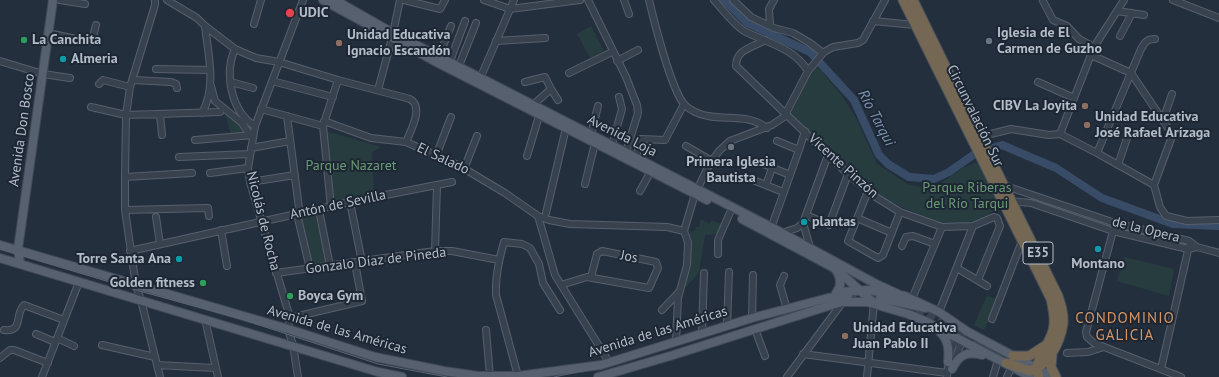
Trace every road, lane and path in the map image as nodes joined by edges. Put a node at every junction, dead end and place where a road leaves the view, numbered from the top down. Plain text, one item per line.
1 (54, 0) edge
2 (60, 0) edge
3 (155, 0) edge
4 (167, 0) edge
5 (261, 0) edge
6 (303, 0) edge
7 (323, 0) edge
8 (336, 0) edge
9 (400, 0) edge
10 (404, 0) edge
11 (445, 0) edge
12 (484, 0) edge
13 (514, 0) edge
14 (580, 0) edge
15 (588, 0) edge
16 (624, 0) edge
17 (649, 0) edge
18 (714, 0) edge
19 (733, 0) edge
20 (774, 0) edge
21 (885, 0) edge
22 (903, 0) edge
23 (914, 0) edge
24 (1124, 0) edge
25 (1173, 0) edge
26 (1044, 1) edge
27 (86, 4) dead end
28 (510, 9) junction
29 (1117, 11) junction
30 (1132, 13) junction
31 (629, 14) dead end
32 (1144, 15) dead end
33 (1219, 18) edge
34 (465, 21) dead end
35 (873, 21) junction
36 (254, 24) dead end
37 (476, 24) dead end
38 (96, 25) dead end
39 (915, 25) junction
40 (205, 26) junction
41 (451, 26) dead end
42 (770, 26) junction
43 (48, 33) junction
44 (393, 35) junction
45 (1120, 36) dead end
46 (545, 38) dead end
47 (765, 40) junction
48 (1155, 40) dead end
49 (496, 41) junction
50 (1094, 47) junction
51 (235, 49) junction
52 (638, 50) dead end
53 (612, 52) junction
54 (821, 55) junction
55 (1091, 55) junction
56 (439, 56) junction
57 (0, 61) edge
58 (450, 61) junction
59 (617, 61) junction
60 (279, 62) junction
61 (459, 66) junction
62 (156, 69) dead end
63 (210, 70) junction
64 (808, 71) junction
65 (569, 73) dead end
66 (1131, 73) junction
67 (43, 74) junction
68 (70, 78) dead end
69 (210, 79) junction
70 (133, 80) junction
71 (338, 80) junction
72 (480, 80) junction
73 (272, 81) junction
74 (231, 82) junction
75 (525, 82) dead end
76 (1038, 82) dead end
77 (99, 84) dead end
78 (130, 87) junction
79 (176, 88) dead end
80 (253, 88) dead end
81 (551, 89) junction
82 (378, 90) junction
83 (1172, 94) dead end
84 (333, 97) junction
85 (619, 97) dead end
86 (1074, 98) junction
87 (558, 100) dead end
88 (534, 104) junction
89 (684, 104) junction
90 (598, 106) dead end
91 (91, 107) dead end
92 (261, 109) junction
93 (220, 112) dead end
94 (202, 113) junction
95 (160, 114) junction
96 (786, 114) junction
97 (126, 115) junction
98 (287, 116) junction
99 (539, 116) junction
100 (451, 117) dead end
101 (1164, 120) junction
102 (323, 123) junction
103 (255, 126) junction
104 (566, 128) junction
105 (767, 128) junction
106 (804, 131) junction
107 (1060, 134) junction
108 (162, 135) dead end
109 (251, 135) junction
110 (591, 135) junction
111 (1128, 135) dead end
112 (477, 136) dead end
113 (195, 140) dead end
114 (978, 140) junction
115 (290, 141) junction
116 (777, 141) dead end
117 (406, 142) junction
118 (595, 143) junction
119 (612, 145) junction
120 (686, 146) dead end
121 (799, 150) junction
122 (250, 151) junction
123 (626, 152) junction
124 (1097, 153) junction
125 (828, 155) junction
126 (436, 156) junction
127 (527, 156) dead end
128 (179, 157) dead end
129 (636, 157) junction
130 (712, 161) junction
131 (762, 163) dead end
132 (988, 163) junction
133 (1118, 165) junction
134 (248, 168) junction
135 (772, 168) junction
136 (464, 169) junction
137 (651, 171) junction
138 (192, 173) dead end
139 (210, 173) dead end
140 (848, 174) junction
141 (295, 175) junction
142 (790, 175) junction
143 (125, 177) junction
144 (753, 180) dead end
145 (250, 182) junction
146 (452, 182) dead end
147 (584, 184) dead end
148 (1003, 184) junction
149 (766, 185) junction
150 (1154, 185) junction
151 (437, 186) junction
152 (640, 191) dead end
153 (696, 191) junction
154 (868, 191) junction
155 (783, 192) junction
156 (1007, 201) junction
157 (350, 202) junction
158 (331, 207) junction
159 (125, 210) junction
160 (319, 210) junction
161 (730, 210) junction
162 (900, 212) junction
163 (546, 213) dead end
164 (297, 214) junction
165 (806, 214) junction
166 (209, 216) dead end
167 (538, 216) junction
168 (156, 217) dead end
169 (857, 218) junction
170 (1219, 220) edge
171 (261, 222) junction
172 (803, 223) junction
173 (942, 226) junction
174 (972, 226) junction
175 (221, 230) junction
176 (770, 230) junction
177 (684, 231) junction
178 (1113, 231) junction
179 (782, 233) junction
180 (892, 233) junction
181 (1022, 241) junction
182 (1189, 241) junction
183 (160, 244) junction
184 (935, 244) junction
185 (0, 245) edge
186 (902, 246) dead end
187 (1197, 247) junction
188 (810, 248) junction
189 (18, 249) junction
190 (1188, 249) junction
191 (130, 251) junction
192 (434, 251) junction
193 (1219, 253) edge
194 (718, 254) dead end
195 (0, 258) edge
196 (499, 260) junction
197 (362, 262) junction
198 (20, 263) junction
199 (355, 263) junction
200 (227, 266) dead end
201 (330, 266) junction
202 (956, 268) junction
203 (310, 269) junction
204 (836, 270) junction
205 (729, 272) dead end
206 (276, 273) junction
207 (704, 273) dead end
208 (753, 275) dead end
209 (784, 276) dead end
210 (591, 278) junction
211 (978, 280) junction
212 (79, 282) junction
213 (561, 285) junction
214 (136, 286) junction
215 (987, 286) dead end
216 (858, 290) junction
217 (679, 292) junction
218 (836, 293) junction
219 (898, 294) junction
220 (846, 298) junction
221 (912, 299) junction
222 (141, 300) junction
223 (877, 300) junction
224 (786, 306) junction
225 (560, 310) dead end
226 (662, 310) dead end
227 (936, 311) junction
228 (809, 312) junction
229 (765, 314) junction
230 (290, 318) junction
231 (752, 318) junction
232 (205, 319) junction
233 (951, 319) junction
234 (992, 319) dead end
235 (64, 320) junction
236 (826, 324) junction
237 (727, 325) junction
238 (937, 328) junction
239 (755, 329) junction
240 (4, 330) dead end
241 (288, 330) junction
242 (486, 330) dead end
243 (702, 333) junction
244 (36, 334) dead end
245 (740, 334) junction
246 (56, 340) junction
247 (960, 340) junction
248 (676, 341) junction
249 (986, 342) junction
250 (102, 345) dead end
251 (293, 345) junction
252 (74, 346) dead end
253 (1052, 346) junction
254 (1104, 347) junction
255 (1067, 352) dead end
256 (803, 354) junction
257 (765, 356) dead end
258 (988, 356) junction
259 (1013, 356) junction
260 (155, 357) junction
261 (0, 358) edge
262 (48, 363) junction
263 (608, 363) junction
264 (868, 363) junction
265 (1005, 363) junction
266 (157, 365) junction
267 (215, 368) junction
268 (1161, 369) junction
269 (949, 372) edge
270 (1038, 373) edge
271 (378, 374) edge
272 (560, 374) edge
273 (618, 374) edge
274 (1021, 375) edge
275 (490, 376) junction
276 (518, 376) edge
277 (602, 376) edge
278 (42, 377) edge
279 (160, 377) edge
280 (218, 377) edge
281 (298, 377) edge
282 (402, 377) edge
283 (788, 377) edge
284 (867, 377) edge
285 (993, 377) edge
286 (1008, 377) edge
287 (1030, 377) edge
288 (1055, 377) edge
289 (1181, 377) edge

1 - 43 main road, Avenida Don Bosco
2 - 27 street
3 - 70 street
4 - 40 street, El Salado
5 - 36 street
6 - 60 street, Nicolás de Rocha
7 - 44 main road, Avenida Loja
8 - 44 main road, Avenida Loja
9 - 44 street
10 - 11 street
12 - 28 street
13 - 28 street
14 - 28 street
15 - 53 street
16 - 31 street
17 - 89 street
18 - 47 street
19 - 42 street
20 - 42 street
21 - 35 street
22 - 39 highway, Circunvalación Sur / E35
23 - 114 highway, Circunvalación Sur / E35
24 - 29 street
25 - 33 street
26 - 50 street
28 - 49 street
29 - 30 street
29 - 50 street
30 - 32 street
30 - 45 street
34 - 58 street
35 - 39 street
35 - 54 street
37 - 61 street
38 - 43 street
39 - 114 highway, Circunvalación Sur / E35
40 - 51 street, El Salado
40 - 63 street
41 - 56 street
42 - 54 street
43 - 67 main road, Avenida Don Bosco
44 - 56 main road, Avenida Loja
44 - 72 main road, Avenida Loja
44 - 82 street
46 - 49 street
47 - 64 street
47 - 96 street, Vicente Pinzón
48 - 66 street
49 - 72 street
50 - 55 street
51 - 60 street, El Salado
51 - 74 street
52 - 59 street
53 - 59 street
53 - 65 street
54 - 64 street
55 - 66 street
55 - 86 street
56 - 58 main road, Avenida Loja
57 - 67 street
58 - 61 main road, Avenida Loja
59 - 123 street
60 - 71 street, El Salado
60 - 73 street, Nicolás de Rocha
61 - 72 main road, Avenida Loja
62 - 63 street
63 - 69 street
64 - 96 street
66 - 101 street
66 - 124 street
67 - 68 street
67 - 189 main road, Avenida Don Bosco
69 - 94 street
69 - 109 street
70 - 78 street
70 - 79 street
71 - 82 street, El Salado
71 - 84 street
72 - 88 main road, Avenida Loja
72 - 99 main road, Avenida Loja
73 - 84 street
73 - 92 street, Nicolás de Rocha
74 - 80 street
74 - 103 street
75 - 81 street
76 - 86 street
77 - 78 street
78 - 97 street
81 - 87 street
81 - 88 street
82 - 117 street, El Salado
83 - 101 street
84 - 102 street
85 - 119 street
86 - 107 street
88 - 110 main road, Avenida Loja
89 - 105 street
89 - 129 street
90 - 110 street
91 - 97 street
92 - 98 street
92 - 103 street, Nicolás de Rocha
93 - 94 street
94 - 95 street
95 - 97 street
95 - 108 street
96 - 105 street
96 - 106 street, Vicente Pinzón
97 - 143 street
98 - 102 street
98 - 115 street
99 - 104 main road, Avenida Loja
99 - 127 street
100 - 126 street
101 - 150 street
102 - 117 street
102 - 158 street
103 - 109 street, Nicolás de Rocha
104 - 118 main road, Avenida Loja
104 - 163 street
105 - 130 street
106 - 121 street
106 - 125 street, Vicente Pinzón
107 - 114 street
107 - 124 street
109 - 113 street
109 - 122 street, Nicolás de Rocha
110 - 119 main road, Avenida Loja
111 - 133 street
112 - 136 street
114 - 132 highway, Circunvalación Sur / E35
115 - 122 street
115 - 141 street
116 - 121 street
117 - 126 street, El Salado
118 - 137 main road, Avenida Loja
118 - 147 street
119 - 123 main road, Avenida Loja
120 - 130 street
121 - 142 street
122 - 128 street
122 - 134 street, Nicolás de Rocha
123 - 129 main road, Avenida Loja
124 - 133 street
125 - 140 street, Vicente Pinzón
125 - 165 street
126 - 136 street, El Salado
129 - 153 main road, Avenida Loja
130 - 153 street
131 - 135 street
132 - 148 highway, Circunvalación Sur / E35
132 - 156 highway, Circunvalación Sur / E35
133 - 150 street
134 - 139 street
134 - 145 street, Nicolás de Rocha
135 - 142 street
135 - 149 street
136 - 167 street, El Salado
137 - 152 street
137 - 153 main road, Avenida Loja
138 - 143 street
140 - 154 street, Vicente Pinzón
140 - 165 street
141 - 145 street
141 - 164 street
142 - 155 street
143 - 159 street
144 - 149 street
145 - 171 street, Nicolás de Rocha
146 - 151 street, Antón de Sevilla
148 - 156 highway, Circunvalación Sur / E35
148 - 182 street, de la Opera
149 - 155 street
150 - 170 street
151 - 157 street, Antón de Sevilla
151 - 192 street
153 - 161 main road, Avenida Loja
153 - 177 street
154 - 162 street, Vicente Pinzón
154 - 169 street
155 - 176 street
156 - 178 street, de la Opera
156 - 181 highway, Circunvalación Sur / E35
156 - 253 highway, Circunvalación Sur / E35
157 - 158 street, Antón de Sevilla
157 - 197 street
158 - 160 street, Antón de Sevilla
159 - 166 street
159 - 191 street
160 - 164 street, Antón de Sevilla
160 - 201 street
161 - 176 main road, Avenida Loja
161 - 194 street
162 - 173 street, Vicente Pinzón
162 - 180 street
164 - 171 street, Antón de Sevilla
164 - 203 street
165 - 172 street
167 - 177 street, El Salado
167 - 213 street
168 - 183 street
169 - 180 street
169 - 180 street
171 - 175 street, Antón de Sevilla
171 - 206 street, Nicolás de Rocha
172 - 179 street
172 - 188 street
173 - 174 street, Vicente Pinzón
173 - 184 street
174 - 202 street
174 - 211 street, Vicente Pinzón
175 - 183 street, Antón de Sevilla
175 - 200 street
176 - 179 main road, Avenida Loja
176 - 204 main road, Avenida Loja
177 - 217 street
178 - 190 street, de la Opera
178 - 254 street
179 - 188 main road, Avenida Loja
181 - 234 street
181 - 253 highway, Circunvalación Sur / E35
182 - 187 street, de la Opera
182 - 190 street
183 - 191 street, Antón de Sevilla
184 - 186 street
184 - 221 street
185 - 189 main road, Avenida de las Américas
187 - 190 street, de la Opera
187 - 193 street
188 - 219 main road, Avenida Loja
189 - 198 main road, Avenida Don Bosco
189 - 214 main road, Avenida de las Américas
190 - 268 street
191 - 214 street
192 - 196 street, Gonzalo Díaz de Pineda
192 - 197 street, Gonzalo Díaz de Pineda
195 - 198 main road, Avenida de las Américas
196 - 225 street
196 - 276 street
197 - 199 street, Gonzalo Díaz de Pineda
198 - 212 main road, Avenida de las Américas
199 - 201 street, Gonzalo Díaz de Pineda
199 - 230 street
201 - 203 street, Gonzalo Díaz de Pineda
202 - 211 street
202 - 227 street
203 - 206 street, Gonzalo Díaz de Pineda
204 - 216 main road, Avenida Loja
204 - 218 main road
205 - 237 street
206 - 230 street, Nicolás de Rocha
207 - 243 street
208 - 231 street
209 - 224 street
210 - 210 street, Jos
210 - 213 street
211 - 215 street
212 - 222 main road, Avenida de las Américas
212 - 235 street
213 - 263 street
214 - 222 street
214 - 241 main road, Avenida de las Américas
216 - 218 main road, Avenida de las Américas
216 - 219 main road, Avenida de las Américas
216 - 223 main road, Avenida Loja
217 - 226 street
217 - 248 street
218 - 224 main road, Avenida de las Américas
219 - 221 main road, Avenida de las Américas
220 - 223 main road, Avenida de las Américas
220 - 228 main road, Avenida de las Américas
220 - 229 main road, Avenida de las Américas
220 - 236 street
220 - 245 main road, Avenida de las Américas
221 - 227 main road, Avenida de las Américas
222 - 232 main road, Avenida de las Américas
222 - 260 street
223 - 227 main road
223 - 238 main road, Avenida de las Américas
223 - 264 street
224 - 229 main road, Avenida de las Américas
227 - 233 main road, Avenida de las Américas
228 - 236 street
228 - 239 main road, Avenida de las Américas
229 - 231 main road, Avenida de las Américas
230 - 241 street, Nicolás de Rocha
231 - 237 main road, Avenida de las Américas
232 - 251 main road, Avenida de las Américas
232 - 267 street
233 - 247 street
233 - 249 main road, Avenida de las Américas
235 - 240 street
235 - 246 street
236 - 256 street
237 - 243 main road, Avenida de las Américas
238 - 247 main road, Avenida de las Américas
238 - 269 main road
239 - 245 main road, Avenida de las Américas
239 - 257 street
241 - 251 street
241 - 275 main road, Avenida de las Américas
242 - 275 street
243 - 248 main road, Avenida de las Américas
244 - 246 street
245 - 273 main road, Avenida de las Américas
246 - 252 street
246 - 262 street
247 - 249 street
247 - 258 main road, Avenida de las Américas
247 - 269 street
248 - 263 main road, Avenida de las Américas
249 - 259 main road, Avenida de las Américas
250 - 260 street
251 - 271 main road, Avenida de las Américas
251 - 281 street
253 - 259 highway
253 - 270 highway
253 - 288 highway, E35
254 - 255 street
254 - 268 street
256 - 264 street
256 - 283 street
258 - 265 main road, Avenida de las Américas
258 - 269 main road
259 - 270 main road, Avenida de las Américas
260 - 266 street
261 - 262 street
262 - 278 street
263 - 272 main road, Avenida de las Américas
264 - 269 street
264 - 284 street
265 - 270 highway
265 - 274 main road, Avenida de las Américas
265 - 285 street
265 - 286 street
266 - 267 street
266 - 279 street
267 - 280 street
268 - 289 street
270 - 288 main road, Avenida de las Américas
271 - 282 main road, Avenida de las Américas
272 - 276 main road, Avenida de las Américas
273 - 277 main road, Avenida de las Américas
274 - 287 main road, Avenida de las Américas
275 - 276 main road, Avenida de las Américas

